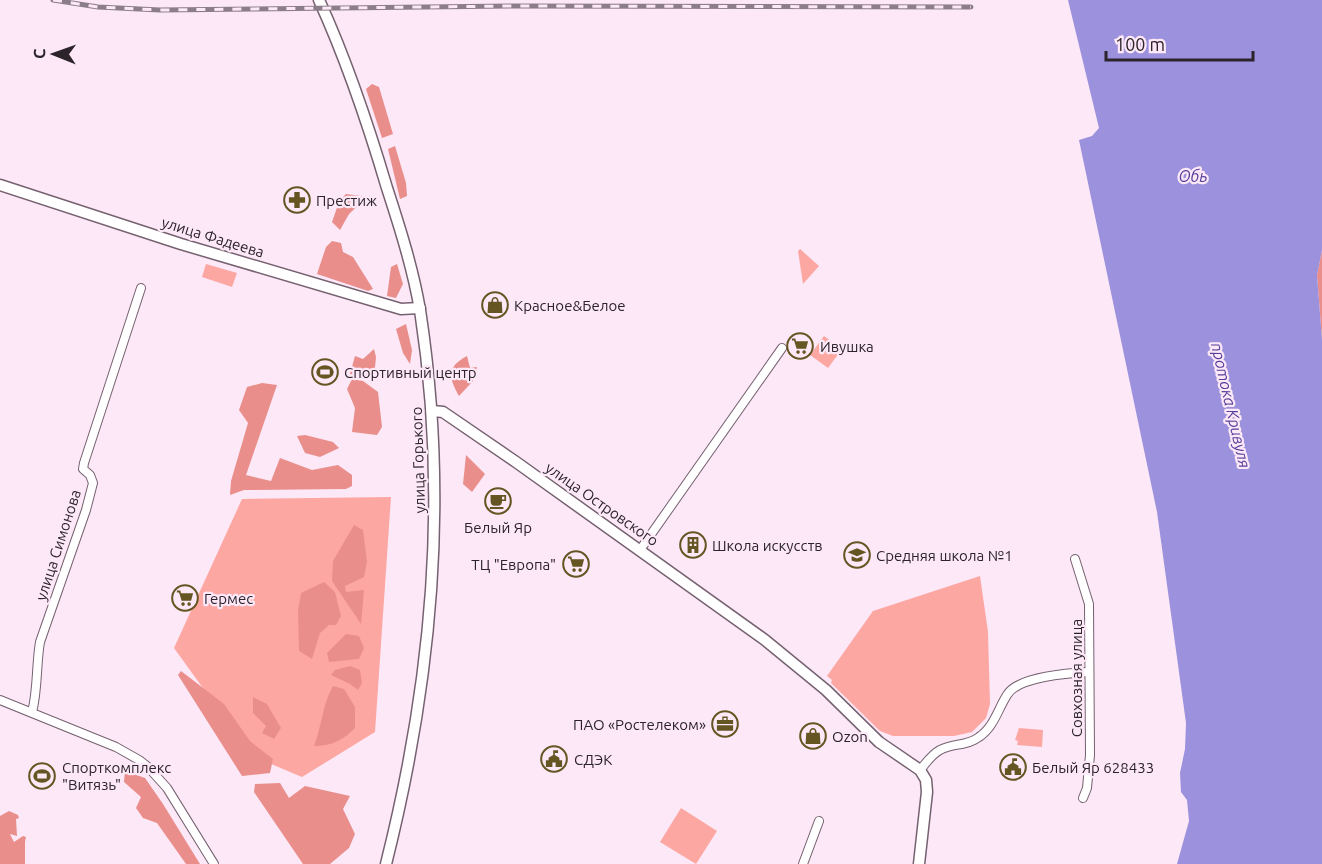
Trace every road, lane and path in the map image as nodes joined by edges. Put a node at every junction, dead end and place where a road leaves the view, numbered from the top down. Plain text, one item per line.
1 (319, 0) edge
2 (0, 185) edge
3 (141, 288) dead end
4 (420, 308) junction
5 (782, 348) dead end
6 (432, 411) junction
7 (640, 550) junction
8 (1075, 559) dead end
9 (1089, 672) junction
10 (0, 700) edge
11 (32, 712) junction
12 (920, 770) junction
13 (1083, 798) dead end
14 (819, 821) dead end
15 (214, 864) edge
16 (386, 864) edge
17 (803, 864) edge
18 (920, 864) edge

1 - 4 street, улица Горького
2 - 4 street, улица Фадеева
3 - 11 street, улица Симонова
4 - 6 street, улица Горького
5 - 7 street
6 - 7 street, улица Островского
6 - 16 street, улица Горького
7 - 12 street, улица Островского
8 - 9 street, Совхозная улица
9 - 12 street
9 - 13 street, Совхозная улица
10 - 11 street
11 - 15 street
12 - 18 street
14 - 17 street

